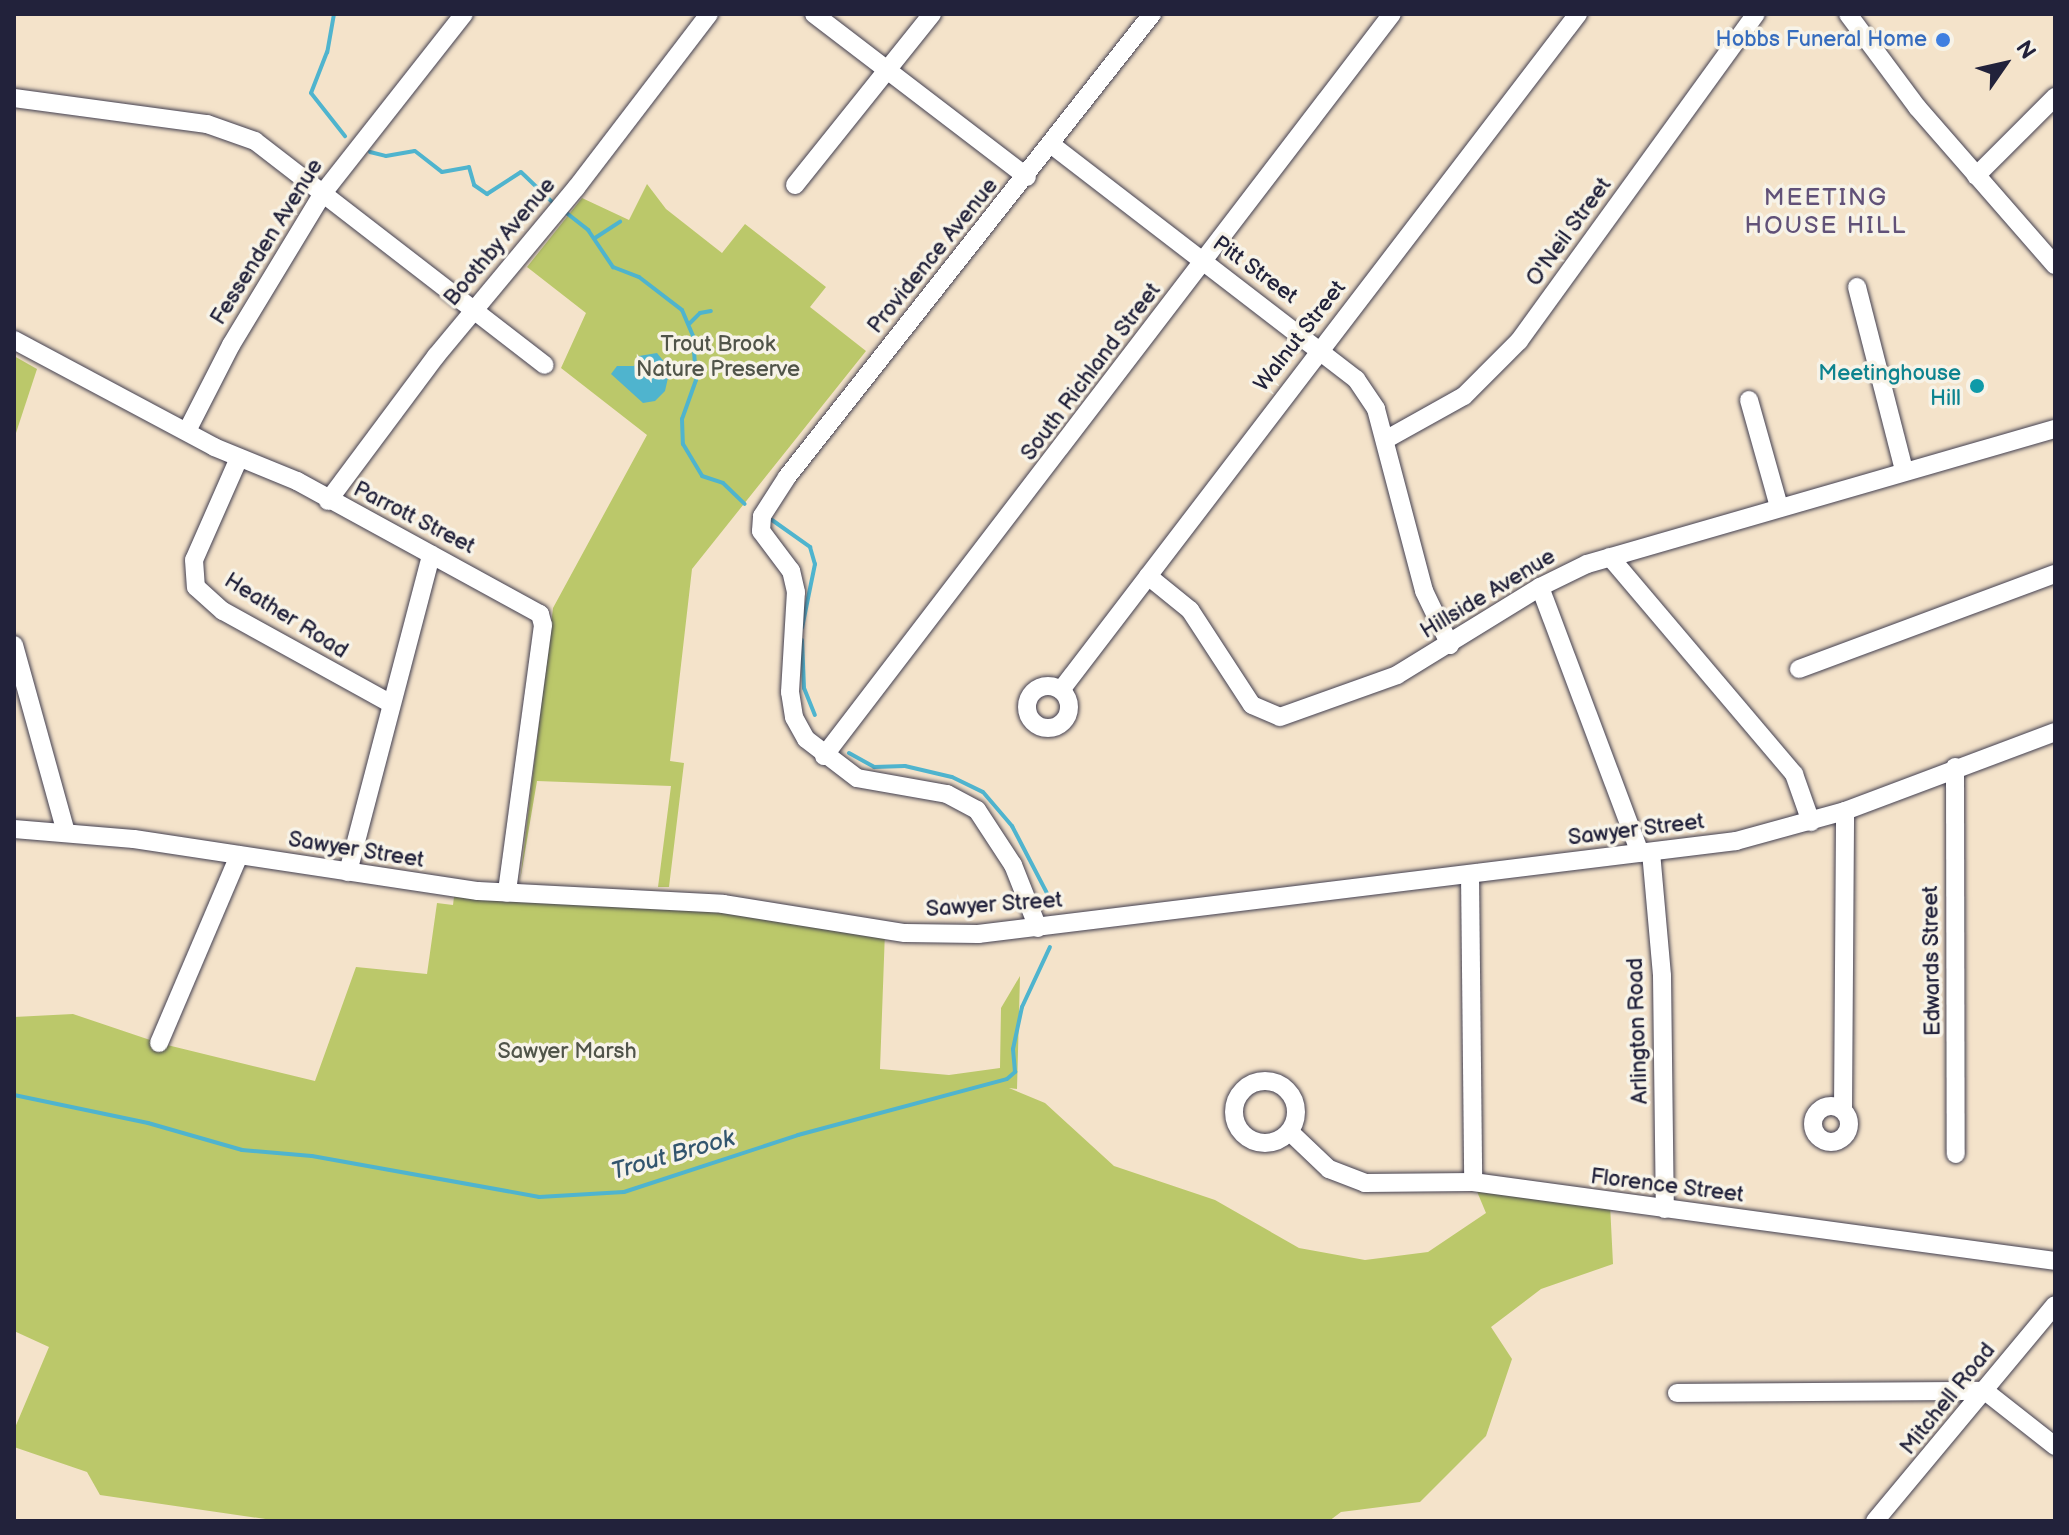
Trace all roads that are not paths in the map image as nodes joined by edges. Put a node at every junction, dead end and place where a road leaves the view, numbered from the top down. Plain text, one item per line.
1 (464, 14) edge
2 (709, 14) edge
3 (814, 14) edge
4 (932, 14) edge
5 (1152, 14) edge
6 (1392, 14) edge
7 (1578, 14) edge
8 (1756, 14) edge
9 (1848, 14) edge
10 (888, 72) junction
11 (2055, 97) edge
12 (14, 98) edge
13 (1052, 145) junction
14 (1976, 176) junction
15 (1027, 177) junction
16 (795, 185) dead end
17 (323, 193) junction
18 (1204, 262) junction
19 (2055, 265) edge
20 (1857, 287) dead end
21 (473, 311) junction
22 (14, 340) edge
23 (1321, 348) junction
24 (545, 365) dead end
25 (1749, 400) dead end
26 (2055, 429) edge
27 (187, 431) junction
28 (1385, 440) junction
29 (239, 458) junction
30 (1904, 470) junction
31 (328, 501) junction
32 (1779, 507) junction
33 (431, 555) junction
34 (1610, 557) junction
35 (2055, 574) edge
36 (1148, 576) junction
37 (1540, 587) junction
38 (14, 645) edge
39 (1450, 645) junction
40 (1799, 669) dead end
41 (1061, 690) dead end
42 (390, 703) junction
43 (2055, 732) edge
44 (824, 756) junction
45 (1955, 767) junction
46 (1845, 811) junction
47 (1811, 822) junction
48 (14, 829) edge
49 (66, 832) junction
50 (1645, 853) junction
51 (239, 855) junction
52 (348, 872) junction
53 (1470, 874) junction
54 (507, 893) junction
55 (1038, 928) junction
56 (159, 1043) dead end
57 (1843, 1110) dead end
58 (1290, 1132) dead end
59 (1956, 1154) dead end
60 (1473, 1182) junction
61 (1665, 1209) junction
62 (2055, 1261) edge
63 (2055, 1305) edge
64 (1985, 1391) junction
65 (1677, 1393) dead end
66 (2055, 1446) edge
67 (1875, 1521) edge

1 - 17 street, Fessenden Avenue
2 - 21 street, Boothby Avenue
3 - 10 street
4 - 10 street
5 - 13 street, Providence Avenue
6 - 18 street, South Richland Street
7 - 23 street, Walnut Street
8 - 28 street, O'Neil Street
9 - 14 street
10 - 15 street
10 - 16 street
11 - 14 street
12 - 17 street
13 - 15 street, Providence Avenue
13 - 18 street, Pitt Street
14 - 19 street
15 - 44 street, Providence Avenue
17 - 21 street
17 - 27 street, Fessenden Avenue
18 - 23 street, Pitt Street
18 - 44 street, South Richland Street
20 - 30 street
21 - 24 street
21 - 31 street, Boothby Avenue
22 - 27 street, Parrott Street
23 - 28 street, Pitt Street
23 - 36 street, Walnut Street
25 - 32 street
26 - 30 street, Hillside Avenue
27 - 29 street, Parrott Street
28 - 39 street, Pitt Street
29 - 31 street, Parrott Street
29 - 42 street, Heather Road
30 - 32 street, Hillside Avenue
31 - 33 street, Parrott Street
32 - 34 street, Hillside Avenue
33 - 42 street
33 - 54 street, Parrott Street
34 - 37 street, Hillside Avenue
34 - 47 street
35 - 40 street
36 - 39 street, Hillside Avenue
36 - 41 street, Walnut Street
37 - 39 street, Hillside Avenue
37 - 50 street, Arlington Road
38 - 49 street
42 - 52 street
43 - 45 street, Sawyer Street
44 - 55 street
45 - 46 street, Sawyer Street
45 - 59 street, Edwards Street
46 - 47 street, Sawyer Street
46 - 57 street
47 - 50 street, Sawyer Street
48 - 49 street, Sawyer Street
49 - 51 street, Sawyer Street
50 - 53 street, Sawyer Street
50 - 61 street, Arlington Road
51 - 52 street, Sawyer Street
51 - 56 street
52 - 54 street, Sawyer Street
53 - 55 street, Sawyer Street
53 - 60 street
54 - 55 street, Sawyer Street
58 - 60 street, Florence Street
60 - 61 street, Florence Street
61 - 62 street, Florence Street
63 - 64 street, Mitchell Road
64 - 65 street
64 - 66 street
64 - 67 street, Mitchell Road

